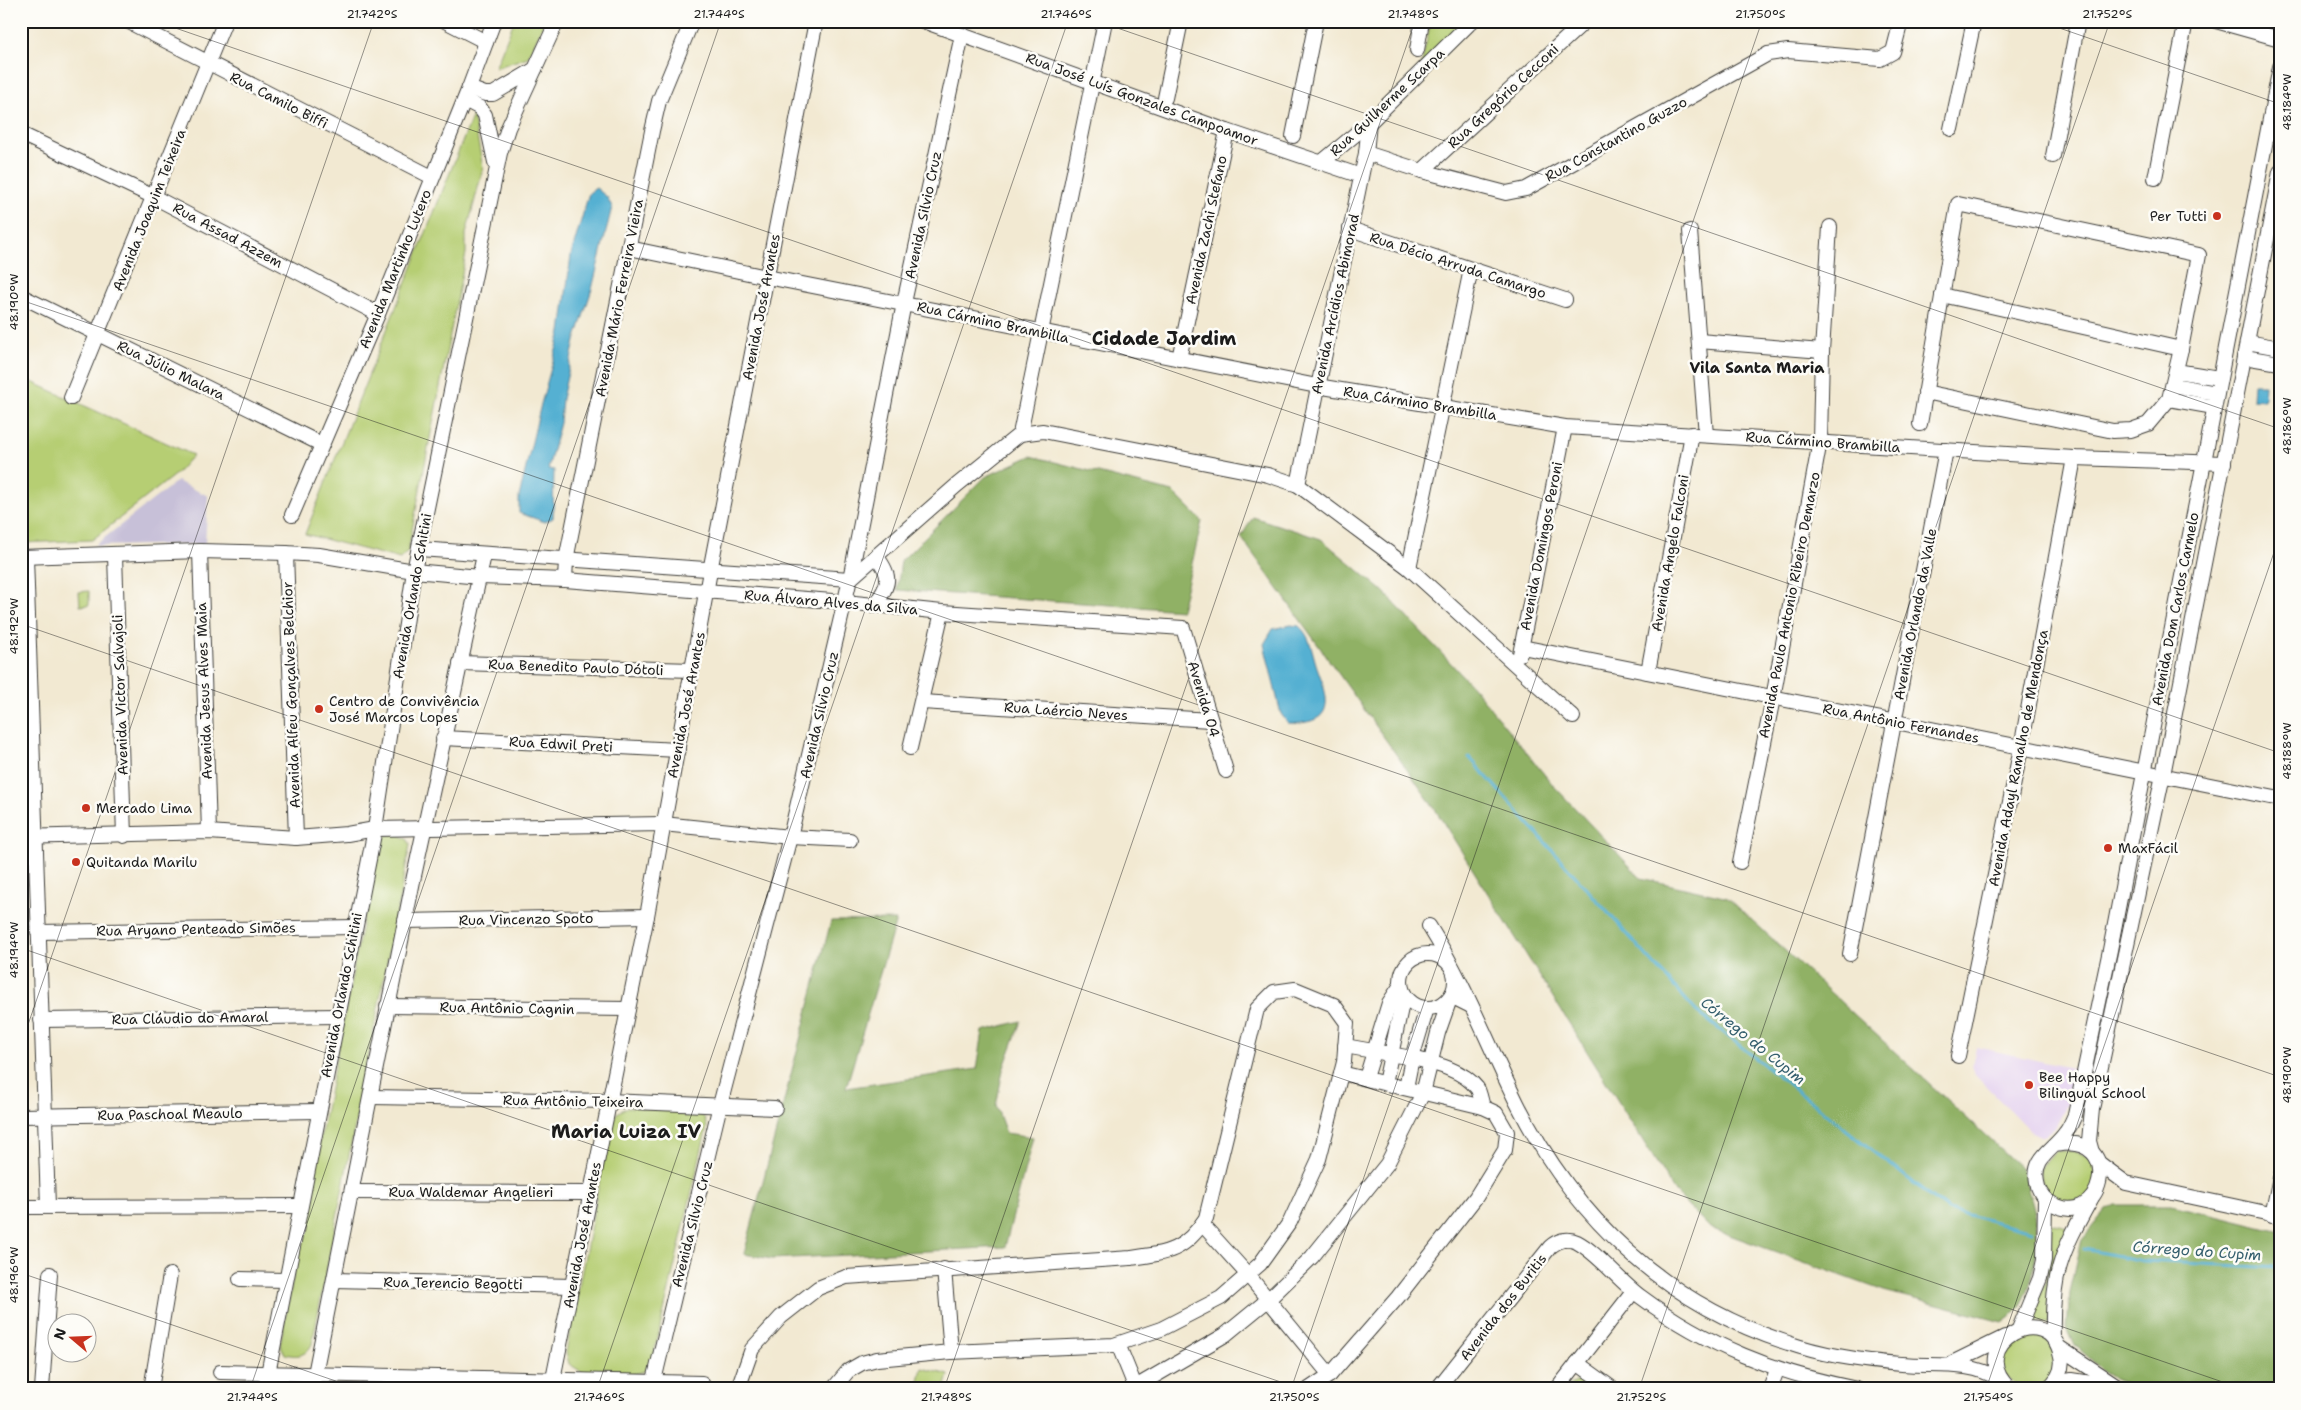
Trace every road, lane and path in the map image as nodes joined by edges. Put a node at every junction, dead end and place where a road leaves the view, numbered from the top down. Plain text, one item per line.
1 (127, 21) edge
2 (226, 21) edge
3 (445, 21) edge
4 (494, 21) edge
5 (557, 21) edge
6 (692, 21) edge
7 (816, 21) edge
8 (923, 21) edge
9 (1105, 21) edge
10 (1181, 21) edge
11 (1316, 21) edge
12 (1422, 21) edge
13 (1472, 21) edge
14 (1585, 21) edge
15 (1901, 21) edge
16 (1974, 21) edge
17 (2078, 21) edge
18 (2186, 21) edge
19 (2216, 21) edge
20 (962, 35) junction
21 (2280, 39) edge
22 (486, 42) junction
23 (1416, 50) dead end
24 (208, 64) junction
25 (2280, 67) edge
26 (534, 69) junction
27 (1093, 82) junction
28 (467, 94) junction
29 (1165, 98) dead end
30 (1368, 123) junction
31 (1951, 128) dead end
32 (1227, 131) junction
33 (21, 134) edge
34 (1293, 136) dead end
35 (1366, 153) junction
36 (2053, 156) dead end
37 (1322, 162) junction
38 (496, 170) junction
39 (1422, 171) junction
40 (2280, 172) edge
41 (1361, 176) junction
42 (432, 177) junction
43 (2155, 178) dead end
44 (154, 196) junction
45 (2252, 209) junction
46 (2272, 213) junction
47 (1830, 227) dead end
48 (1350, 229) junction
49 (1690, 232) dead end
50 (629, 248) junction
51 (1471, 269) junction
52 (767, 277) junction
53 (1942, 295) junction
54 (21, 296) edge
55 (1565, 300) dead end
56 (904, 303) junction
57 (378, 314) junction
58 (1041, 331) junction
59 (97, 334) junction
60 (1699, 340) junction
61 (2247, 342) junction
62 (2280, 348) edge
63 (2181, 349) junction
64 (1822, 351) junction
65 (2244, 357) junction
66 (1179, 359) junction
67 (2280, 363) edge
68 (2176, 371) junction
69 (2219, 378) junction
70 (2173, 384) junction
71 (1317, 386) junction
72 (1925, 392) junction
73 (71, 398) dead end
74 (2169, 398) junction
75 (2215, 400) junction
76 (1441, 407) junction
77 (1920, 424) dead end
78 (1565, 427) junction
79 (1020, 434) junction
80 (1699, 434) junction
81 (1820, 441) junction
82 (321, 444) junction
83 (1946, 450) junction
84 (2074, 458) junction
85 (2202, 461) junction
86 (2224, 463) junction
87 (1298, 485) junction
88 (292, 515) dead end
89 (419, 549) junction
90 (200, 550) junction
91 (286, 553) junction
92 (115, 555) junction
93 (484, 555) junction
94 (876, 556) junction
95 (24, 557) edge
96 (566, 560) junction
97 (1409, 568) junction
98 (414, 571) junction
99 (710, 571) junction
100 (480, 577) junction
101 (565, 580) junction
102 (850, 580) junction
103 (708, 592) junction
104 (845, 602) junction
105 (874, 605) junction
106 (942, 612) junction
107 (1183, 628) joint
108 (2171, 633) junction
109 (2190, 636) junction
110 (25, 647) edge
111 (1522, 647) junction
112 (460, 663) junction
113 (1518, 666) junction
114 (692, 670) junction
115 (1648, 672) junction
116 (1773, 698) junction
117 (922, 702) junction
118 (1573, 717) dead end
119 (1210, 720) junction
120 (1895, 722) junction
121 (443, 738) junction
122 (27, 740) edge
123 (910, 748) dead end
124 (2021, 748) junction
125 (678, 750) junction
126 (1226, 771) dead end
127 (2144, 771) junction
128 (2163, 776) junction
129 (2280, 799) edge
130 (663, 824) junction
131 (424, 828) junction
132 (375, 829) junction
133 (209, 832) junction
134 (124, 836) junction
135 (28, 837) edge
136 (790, 837) junction
137 (296, 838) junction
138 (850, 840) dead end
139 (1740, 862) dead end
140 (647, 916) junction
141 (405, 921) junction
142 (354, 927) junction
143 (38, 932) junction
144 (1424, 953) junction
145 (1850, 954) dead end
146 (1453, 970) junction
147 (1402, 990) junction
148 (1450, 996) junction
149 (387, 1006) junction
150 (1471, 1006) junction
151 (1426, 1008) junction
152 (628, 1009) junction
153 (338, 1016) junction
154 (41, 1020) junction
155 (1345, 1046) junction
156 (1375, 1050) junction
157 (1392, 1053) junction
158 (1958, 1056) dead end
159 (1412, 1058) junction
160 (1430, 1062) junction
161 (1341, 1073) junction
162 (1366, 1078) junction
163 (1385, 1083) junction
164 (1406, 1088) junction
165 (1423, 1093) junction
166 (371, 1097) junction
167 (609, 1101) junction
168 (720, 1105) junction
169 (1482, 1107) junction
170 (775, 1108) dead end
171 (318, 1111) junction
172 (21, 1116) edge
173 (44, 1116) junction
174 (2056, 1145) junction
175 (2096, 1157) junction
176 (2280, 1178) edge
177 (2126, 1182) junction
178 (352, 1192) junction
179 (591, 1193) junction
180 (2096, 1193) junction
181 (2046, 1199) junction
182 (48, 1206) junction
183 (300, 1206) junction
184 (21, 1207) edge
185 (2276, 1216) edge
186 (1202, 1224) junction
187 (944, 1269) junction
188 (50, 1274) dead end
189 (170, 1275) dead end
190 (1248, 1275) junction
191 (240, 1279) dead end
192 (285, 1280) junction
193 (335, 1280) junction
194 (572, 1286) junction
195 (1633, 1292) junction
196 (1269, 1299) junction
197 (2014, 1332) junction
198 (2056, 1343) junction
199 (1118, 1344) junction
200 (951, 1352) junction
201 (1577, 1363) junction
202 (1947, 1365) junction
203 (1777, 1370) junction
204 (220, 1372) dead end
205 (267, 1374) junction
206 (315, 1374) junction
207 (1330, 1375) junction
208 (702, 1382) dead end
209 (552, 1384) edge
210 (653, 1386) edge
211 (2008, 1386) edge
212 (2051, 1386) edge
213 (1133, 1388) edge
214 (2121, 1388) edge
215 (42, 1389) edge
216 (151, 1389) edge
217 (265, 1389) edge
218 (312, 1389) edge
219 (738, 1389) edge
220 (833, 1389) edge
221 (1309, 1389) edge
222 (1437, 1389) edge
223 (1556, 1389) edge
224 (1613, 1389) edge
225 (1770, 1389) edge
226 (1857, 1389) edge

1 - 24 street, Rua Camilo Biffi
2 - 24 street, Avenida Joaquim Teixeira
3 - 22 street
4 - 22 street, Avenida Martinho Lutero
5 - 26 street, Avenida Orlando Schitini
6 - 50 street, Avenida Mário Ferreira Vieira
7 - 52 street, Avenida José Arantes
8 - 20 street, Rua José Luís Gonzales Campoamor
9 - 27 street
10 - 29 street
11 - 34 street
12 - 23 street
13 - 30 street, Rua Guilherme Scarpa
14 - 39 street, Rua Gregório Cecconi
15 - 39 street, Rua Constantino Guzzo
16 - 31 street
17 - 36 street
18 - 43 street
19 - 21 street
20 - 27 street, Rua José Luís Gonzales Campoamor
20 - 56 street, Avenida Silvio Cruz
22 - 28 street, Avenida Martinho Lutero
24 - 42 street, Rua Camilo Biffi
24 - 44 street, Avenida Joaquim Teixeira
25 - 45 street, Avenida Dom Carlos Carmelo
26 - 28 street
26 - 38 street, Avenida Orlando Schitini
27 - 32 street, Rua José Luís Gonzales Campoamor
27 - 58 street
28 - 38 street
28 - 42 street, Avenida Martinho Lutero
30 - 35 street, Avenida Arcídios Abimorad
30 - 37 street, Rua Guilherme Scarpa
32 - 37 street, Rua José Luís Gonzales Campoamor
32 - 66 street, Avenida Zachi Stefano
33 - 44 street, Rua Assad Azzem
35 - 39 street, Rua Constantino Guzzo
35 - 41 street, Avenida Arcídios Abimorad
37 - 41 street, Rua José Luís Gonzales Campoamor
38 - 89 street, Avenida Orlando Schitini
40 - 46 street, Avenida Dom Carlos Carmelo
41 - 48 street, Avenida Arcídios Abimorad
42 - 57 street, Avenida Martinho Lutero
44 - 57 street, Rua Assad Azzem
44 - 59 street, Avenida Joaquim Teixeira
45 - 46 street
45 - 69 street, Avenida Dom Carlos Carmelo
46 - 61 street, Avenida Dom Carlos Carmelo
47 - 64 street, Avenida Paulo Antonio Ribeiro Demarzo
48 - 51 street, Rua Décio Arruda Camargo
48 - 71 street, Avenida Arcídios Abimorad
49 - 60 street, Avenida Angelo Falconi
50 - 52 street, Rua Cármino Brambilla
50 - 96 street, Avenida Mário Ferreira Vieira
51 - 55 street, Rua Décio Arruda Camargo
51 - 76 street
52 - 56 street, Rua Cármino Brambilla
52 - 99 street, Avenida José Arantes
53 - 63 street
53 - 63 street
53 - 72 street
54 - 59 street, Rua Júlio Malara
56 - 58 street, Rua Cármino Brambilla
56 - 102 street, Avenida Silvio Cruz
57 - 82 street, Avenida Martinho Lutero
58 - 66 street, Rua Cármino Brambilla
58 - 79 street
59 - 73 street, Avenida Joaquim Teixeira
59 - 82 street, Rua Júlio Malara
60 - 64 street
60 - 80 street, Avenida Angelo Falconi
61 - 62 street
61 - 65 street, Avenida Dom Carlos Carmelo
63 - 68 street
64 - 81 street, Avenida Paulo Antonio Ribeiro Demarzo
65 - 67 street
65 - 86 street, Avenida Dom Carlos Carmelo
66 - 71 street, Rua Cármino Brambilla
68 - 69 street
68 - 70 street
69 - 75 street, Avenida Dom Carlos Carmelo
70 - 74 street
70 - 75 street
71 - 76 street, Rua Cármino Brambilla
71 - 87 street, Avenida Arcídios Abimorad
72 - 74 street
72 - 77 street
74 - 75 street
75 - 85 street, Avenida Dom Carlos Carmelo
76 - 78 street, Rua Cármino Brambilla
76 - 97 street
78 - 80 street, Rua Cármino Brambilla
78 - 111 street, Avenida Domingos Peroni
79 - 87 street
79 - 94 street
80 - 81 street, Rua Cármino Brambilla
80 - 115 street, Avenida Angelo Falconi
81 - 83 street, Rua Cármino Brambilla
81 - 116 street, Avenida Paulo Antonio Ribeiro Demarzo
82 - 88 street, Avenida Martinho Lutero
83 - 84 street, Rua Cármino Brambilla
83 - 120 street, Avenida Orlando da Valle
84 - 85 street, Rua Cármino Brambilla
84 - 124 street, Avenida Adayl Ramalho de Mendonça
85 - 86 street, Rua Cármino Brambilla
85 - 108 street, Avenida Dom Carlos Carmelo
86 - 109 street, Avenida Dom Carlos Carmelo
87 - 97 street
89 - 93 street
89 - 98 street, Avenida Orlando Schitini
90 - 91 street, Rua Álvaro Alves da Silva
90 - 92 street, Rua Álvaro Alves da Silva
90 - 133 street, Avenida Jesus Alves Maia
91 - 98 street, Rua Álvaro Alves da Silva
91 - 137 street, Avenida Alfeu Gonçalves Belchior
92 - 95 street, Rua Álvaro Alves da Silva
92 - 134 street, Avenida Victor Salvajoli
93 - 96 street
93 - 100 street
94 - 102 street
94 - 105 street
95 - 110 street
96 - 99 street
96 - 101 street, Avenida Mário Ferreira Vieira
97 - 113 street
98 - 100 street, Rua Álvaro Alves da Silva
98 - 132 street, Avenida Orlando Schitini
99 - 102 street
99 - 103 street, Avenida José Arantes
100 - 101 street, Rua Álvaro Alves da Silva
100 - 112 street
101 - 103 street, Rua Álvaro Alves da Silva
102 - 104 street, Avenida Silvio Cruz
103 - 104 street, Rua Álvaro Alves da Silva
103 - 114 street, Avenida José Arantes
104 - 105 street, Rua Álvaro Alves da Silva
104 - 136 street, Avenida Silvio Cruz
105 - 106 street, Rua Álvaro Alves da Silva
106 - 107 street, Rua Álvaro Alves da Silva
106 - 117 street
107 - 119 street, Avenida 04
108 - 109 street
108 - 127 street, Avenida Dom Carlos Carmelo
109 - 128 street, Avenida Dom Carlos Carmelo
110 - 122 street
111 - 113 street, Avenida Domingos Peroni
111 - 115 street, Rua Antônio Fernandes
112 - 114 street, Rua Benedito Paulo Dótoli
112 - 121 street
113 - 118 street
114 - 125 street, Avenida José Arantes
115 - 116 street, Rua Antônio Fernandes
116 - 120 street, Rua Antônio Fernandes
116 - 139 street, Avenida Paulo Antonio Ribeiro Demarzo
117 - 119 street, Rua Laércio Neves
117 - 123 street
119 - 126 street, Avenida 04
120 - 124 street, Rua Antônio Fernandes
120 - 145 street, Avenida Orlando da Valle
121 - 125 street, Rua Edwil Preti
121 - 131 street
122 - 135 street
124 - 127 street, Rua Antônio Fernandes
124 - 158 street, Avenida Adayl Ramalho de Mendonça
125 - 130 street, Avenida José Arantes
127 - 128 street, Rua Antônio Fernandes
127 - 174 street, Avenida Dom Carlos Carmelo
128 - 129 street, Rua Antônio Fernandes
128 - 175 street, Avenida Dom Carlos Carmelo
130 - 131 street
130 - 136 street
130 - 140 street, Avenida José Arantes
131 - 132 street
131 - 141 street
132 - 137 street
132 - 142 street, Avenida Orlando Schitini
133 - 134 street
133 - 137 street
134 - 135 street
135 - 143 street
136 - 138 street
136 - 168 street, Avenida Silvio Cruz
140 - 141 street, Rua Vincenzo Spoto
140 - 152 street, Avenida José Arantes
141 - 149 street
142 - 143 street, Rua Aryano Penteado Simões
142 - 153 street, Avenida Orlando Schitini
143 - 154 street
144 - 146 street
144 - 146 street
144 - 147 street
146 - 148 street
146 - 150 street
147 - 151 street
147 - 156 street
147 - 157 street
148 - 150 street
148 - 151 street
148 - 160 street
149 - 152 street, Rua Antônio Cagnin
149 - 166 street
150 - 202 street
151 - 159 street
152 - 167 street, Avenida José Arantes
153 - 154 street, Rua Cláudio do Amaral
153 - 171 street, Avenida Orlando Schitini
154 - 173 street
155 - 156 street
155 - 161 street
155 - 186 street
156 - 157 street
156 - 162 street
157 - 159 street
157 - 163 street
159 - 160 street
159 - 164 street
160 - 165 street
160 - 169 street
161 - 162 street
161 - 190 street
162 - 163 street
163 - 164 street
164 - 165 street
165 - 169 street
165 - 196 street
166 - 167 street, Rua Antônio Teixeira
166 - 178 street
167 - 168 street, Rua Antônio Teixeira
167 - 179 street, Avenida José Arantes
168 - 170 street, Rua Antônio Teixeira
168 - 210 street, Avenida Silvio Cruz
169 - 207 street
171 - 173 street, Rua Paschoal Meaulo
171 - 183 street, Avenida Orlando Schitini
172 - 173 street, Rua Paschoal Meaulo
173 - 182 street
174 - 175 street
174 - 181 street
175 - 177 street
175 - 180 street
176 - 185 street
177 - 180 street
177 - 185 street
178 - 179 street, Rua Waldemar Angelieri
178 - 193 street
179 - 194 street, Avenida José Arantes
180 - 181 street
180 - 198 street
181 - 197 street
182 - 183 street
182 - 184 street
183 - 192 street, Avenida Orlando Schitini
186 - 187 street
186 - 190 street
187 - 200 street
187 - 219 street
188 - 215 street
189 - 216 street
190 - 196 street
190 - 199 street
191 - 192 street
192 - 205 street, Avenida Orlando Schitini
193 - 194 street, Rua Terencio Begotti
193 - 206 street
194 - 209 street, Avenida José Arantes
195 - 201 street
195 - 203 street
195 - 222 street, Avenida dos Buritis
196 - 207 street
196 - 213 street
197 - 198 street
197 - 202 street
197 - 211 street
198 - 212 street
198 - 214 street
199 - 200 street
199 - 213 street
200 - 220 street
201 - 223 street
201 - 224 street
202 - 211 street
203 - 225 street
203 - 226 street
204 - 205 street
205 - 206 street
205 - 217 street, Avenida Orlando Schitini
206 - 209 street
206 - 218 street
207 - 221 street
208 - 210 street
209 - 210 street
212 - 214 street

